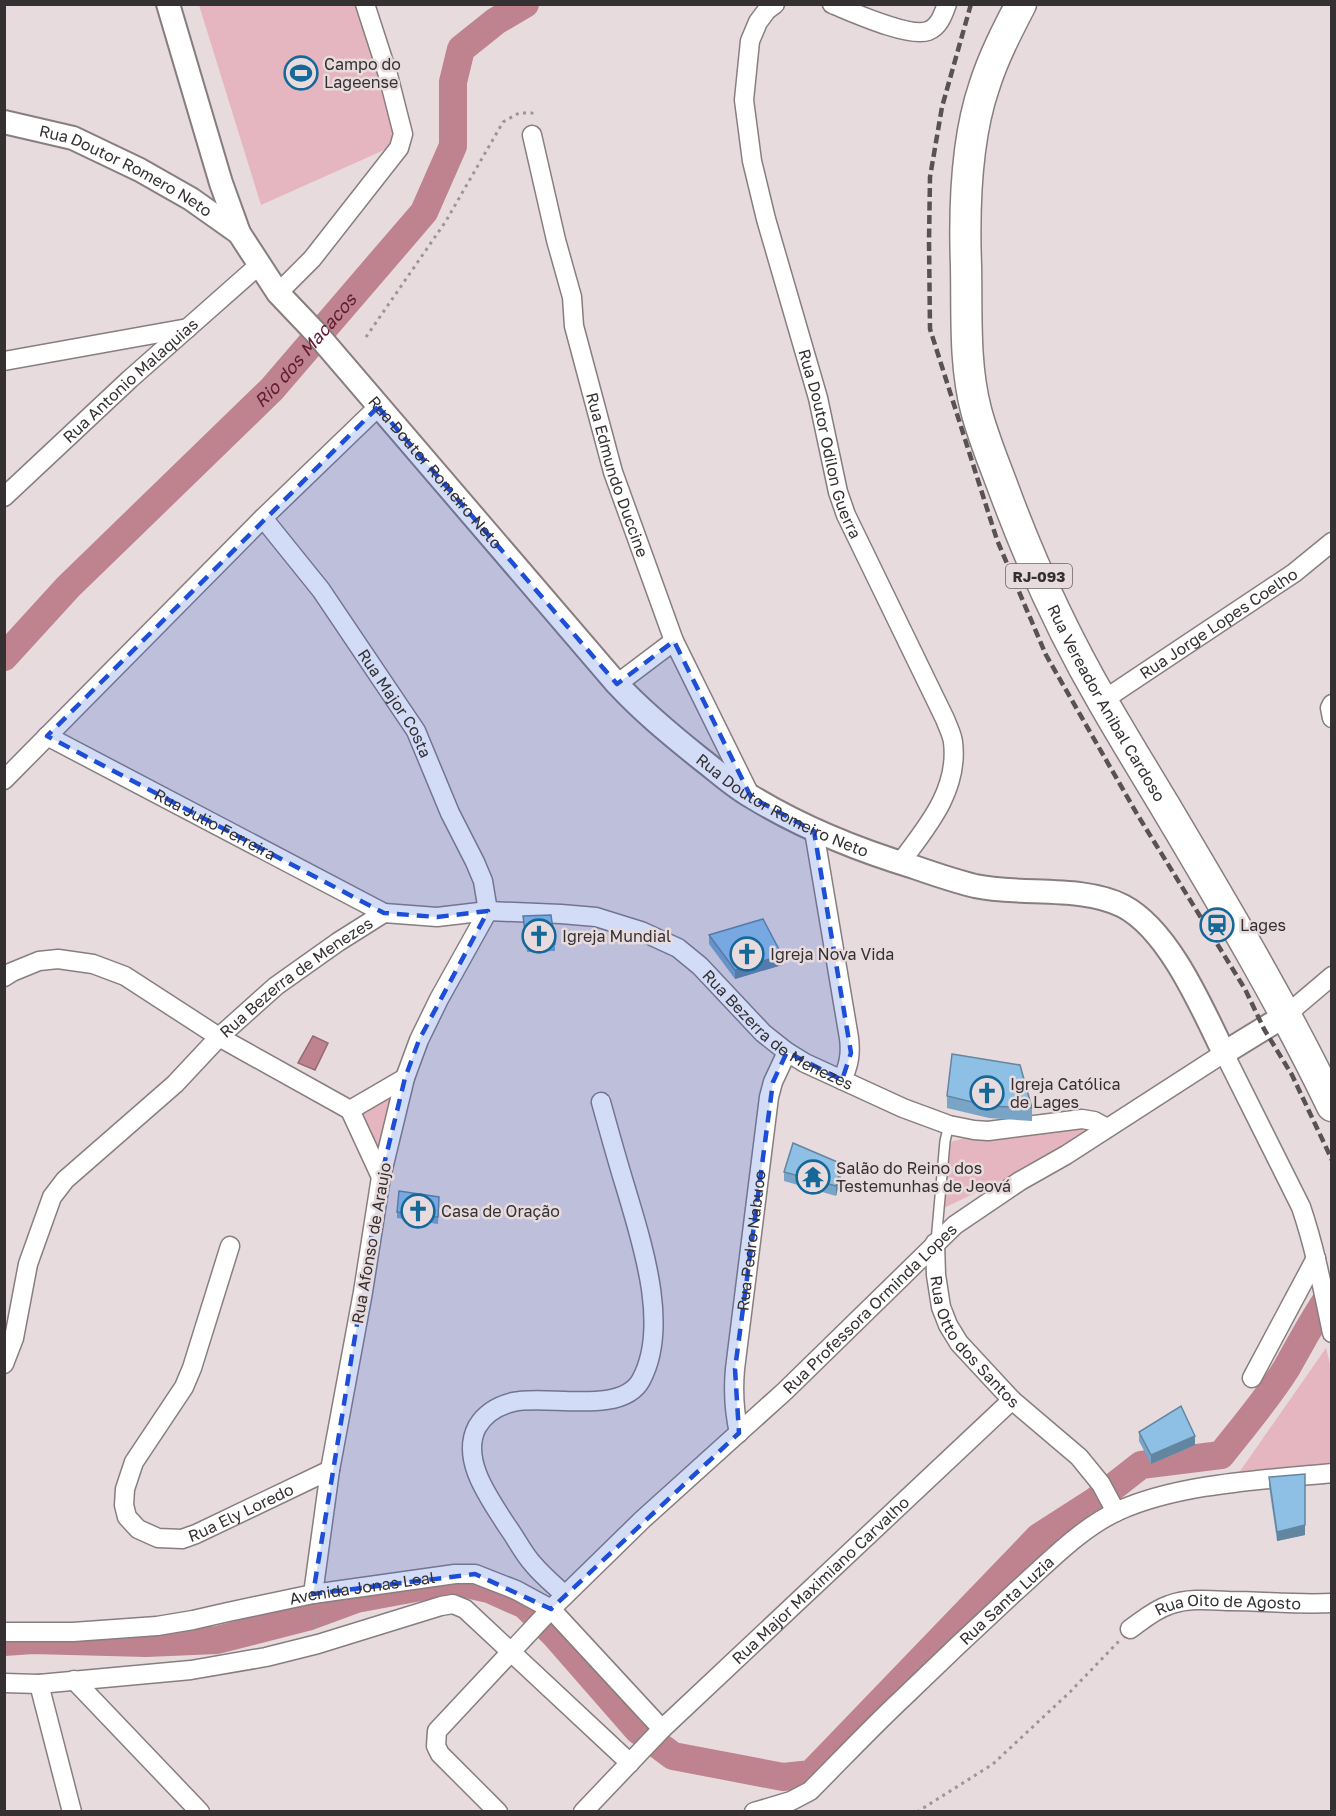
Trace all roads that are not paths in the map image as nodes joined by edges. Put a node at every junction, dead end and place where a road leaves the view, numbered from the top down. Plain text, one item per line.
1 (168, 4) edge
2 (364, 4) edge
3 (774, 4) edge
4 (832, 4) edge
5 (947, 4) edge
6 (1021, 4) edge
7 (4, 122) edge
8 (532, 135) road end
9 (239, 233) junction
10 (259, 265) junction
11 (278, 293) junction
12 (190, 327) junction
13 (4, 361) edge
14 (378, 407) junction
15 (4, 497) edge
16 (263, 518) junction
17 (1332, 542) edge
18 (674, 641) junction
19 (617, 684) junction
20 (1102, 701) junction
21 (1332, 704) edge
22 (1332, 718) edge
23 (47, 736) junction
24 (4, 780) edge
25 (751, 797) junction
26 (814, 831) junction
27 (900, 863) junction
28 (488, 911) junction
29 (384, 914) junction
30 (1332, 976) edge
31 (4, 977) edge
32 (1286, 1015) junction
33 (219, 1037) junction
34 (787, 1052) junction
35 (1224, 1053) junction
36 (405, 1078) junction
37 (842, 1080) junction
38 (601, 1102) dead end
39 (1332, 1106) edge
40 (350, 1110) junction
41 (949, 1125) junction
42 (1107, 1128) junction
43 (381, 1178) junction
44 (935, 1243) junction
45 (230, 1246) dead end
46 (1316, 1258) junction
47 (1330, 1325) edge
48 (4, 1364) edge
49 (1252, 1378) dead end
50 (1012, 1400) junction
51 (739, 1433) junction
52 (330, 1470) junction
53 (1332, 1473) edge
54 (1114, 1507) junction
55 (565, 1596) junction
56 (314, 1599) junction
57 (1332, 1603) edge
58 (548, 1613) junction
59 (1130, 1629) road end
60 (4, 1632) edge
61 (517, 1646) junction
62 (74, 1680) junction
63 (4, 1683) edge
64 (39, 1684) junction
65 (658, 1733) junction
66 (635, 1757) junction
67 (72, 1812) edge
68 (200, 1812) edge
69 (498, 1812) edge
70 (583, 1812) edge
71 (754, 1812) edge

1 - 9 street
2 - 11 street
3 - 27 street, Rua Doutor Odilon Guerra
4 - 5 street
6 - 20 main road, Rua Vereador Anibal Cardoso / RJ-093
7 - 9 street, Rua Doutor Romero Neto
8 - 18 street, Rua Edmundo Duccine
9 - 10 street, Rua Doutor Romeiro Neto
10 - 11 street, Rua Doutor Romeiro Neto
10 - 12 street, Rua Antonio Malaquias
11 - 14 street, Rua Doutor Romeiro Neto
12 - 13 street
12 - 15 street, Rua Antonio Malaquias
14 - 16 street
14 - 19 street, Rua Doutor Romeiro Neto
16 - 23 street
16 - 28 street, Rua Major Costa
17 - 20 street, Rua Jorge Lopes Coelho
18 - 19 street
18 - 25 street, Rua Edmundo Duccine
19 - 25 street, Rua Doutor Romeiro Neto
20 - 32 main road, Rua Vereador Anibal Cardoso / RJ-093
21 - 22 street
23 - 24 street
23 - 29 street, Rua Julio Ferreira
25 - 26 street, Rua Doutor Romeiro Neto
26 - 27 street, Rua Doutor Romeiro Neto
26 - 37 street
27 - 35 street, Rua Doutor Romeiro Neto
28 - 29 street, Rua Bezerra de Menezes
28 - 34 street, Rua Bezerra de Menezes
28 - 36 street, Rua Afonso de Araujo
29 - 33 street, Rua Bezerra de Menezes
30 - 32 street
31 - 33 street
32 - 35 street
32 - 39 main road, RJ-093
33 - 40 street
33 - 48 street, Rua Bezerra de Menezes
34 - 37 street, Rua Bezerra de Menezes
34 - 51 street, Rua Pedro Nabuco
35 - 42 street, Rua Professora Orminda Lopes
35 - 46 street
36 - 40 street
36 - 43 street, Rua Afonso de Araujo
37 - 41 street, Rua Bezerra de Menezes
38 - 55 street
40 - 43 street
41 - 42 street, Rua Bezerra de Menezes
41 - 44 lane, Rua Otto dos Santos
42 - 44 street, Rua Professora Orminda Lopes
43 - 52 street, Rua Afonso de Araujo
44 - 50 street, Rua Otto dos Santos
44 - 51 street, Rua Professora Orminda Lopes
45 - 52 street, Rua Ely Loredo
46 - 47 street
46 - 49 street
50 - 54 street, Rua Otto dos Santos
50 - 65 street, Rua Major Maximiano Carvalho
51 - 55 street, Rua Professora Orminda Lopes
52 - 56 street, Rua Afonso de Araujo
53 - 54 street, Rua Santa Luzia
54 - 71 street, Rua Santa Luzia
55 - 58 street, Rua Professora Orminda Lopes
56 - 58 street, Avenida Jonas Leal
56 - 60 street, Avenida Jonas Leal
57 - 59 street, Rua Oito de Agosto
58 - 61 street, Rua Professora Orminda Lopes
58 - 65 street, Avenida Jonas Leal
61 - 62 street, Avenida Jonas Leal
61 - 66 street, Avenida Jonas Leal
61 - 69 street, Rua Professora Orminda Lopes
62 - 64 street, Avenida Jonas Leal
62 - 68 street
63 - 64 street, Avenida Jonas Leal
64 - 67 street
65 - 66 street, Rua Major Maximiano Carvalho
66 - 70 street, Rua Major Maximiano Carvalho

